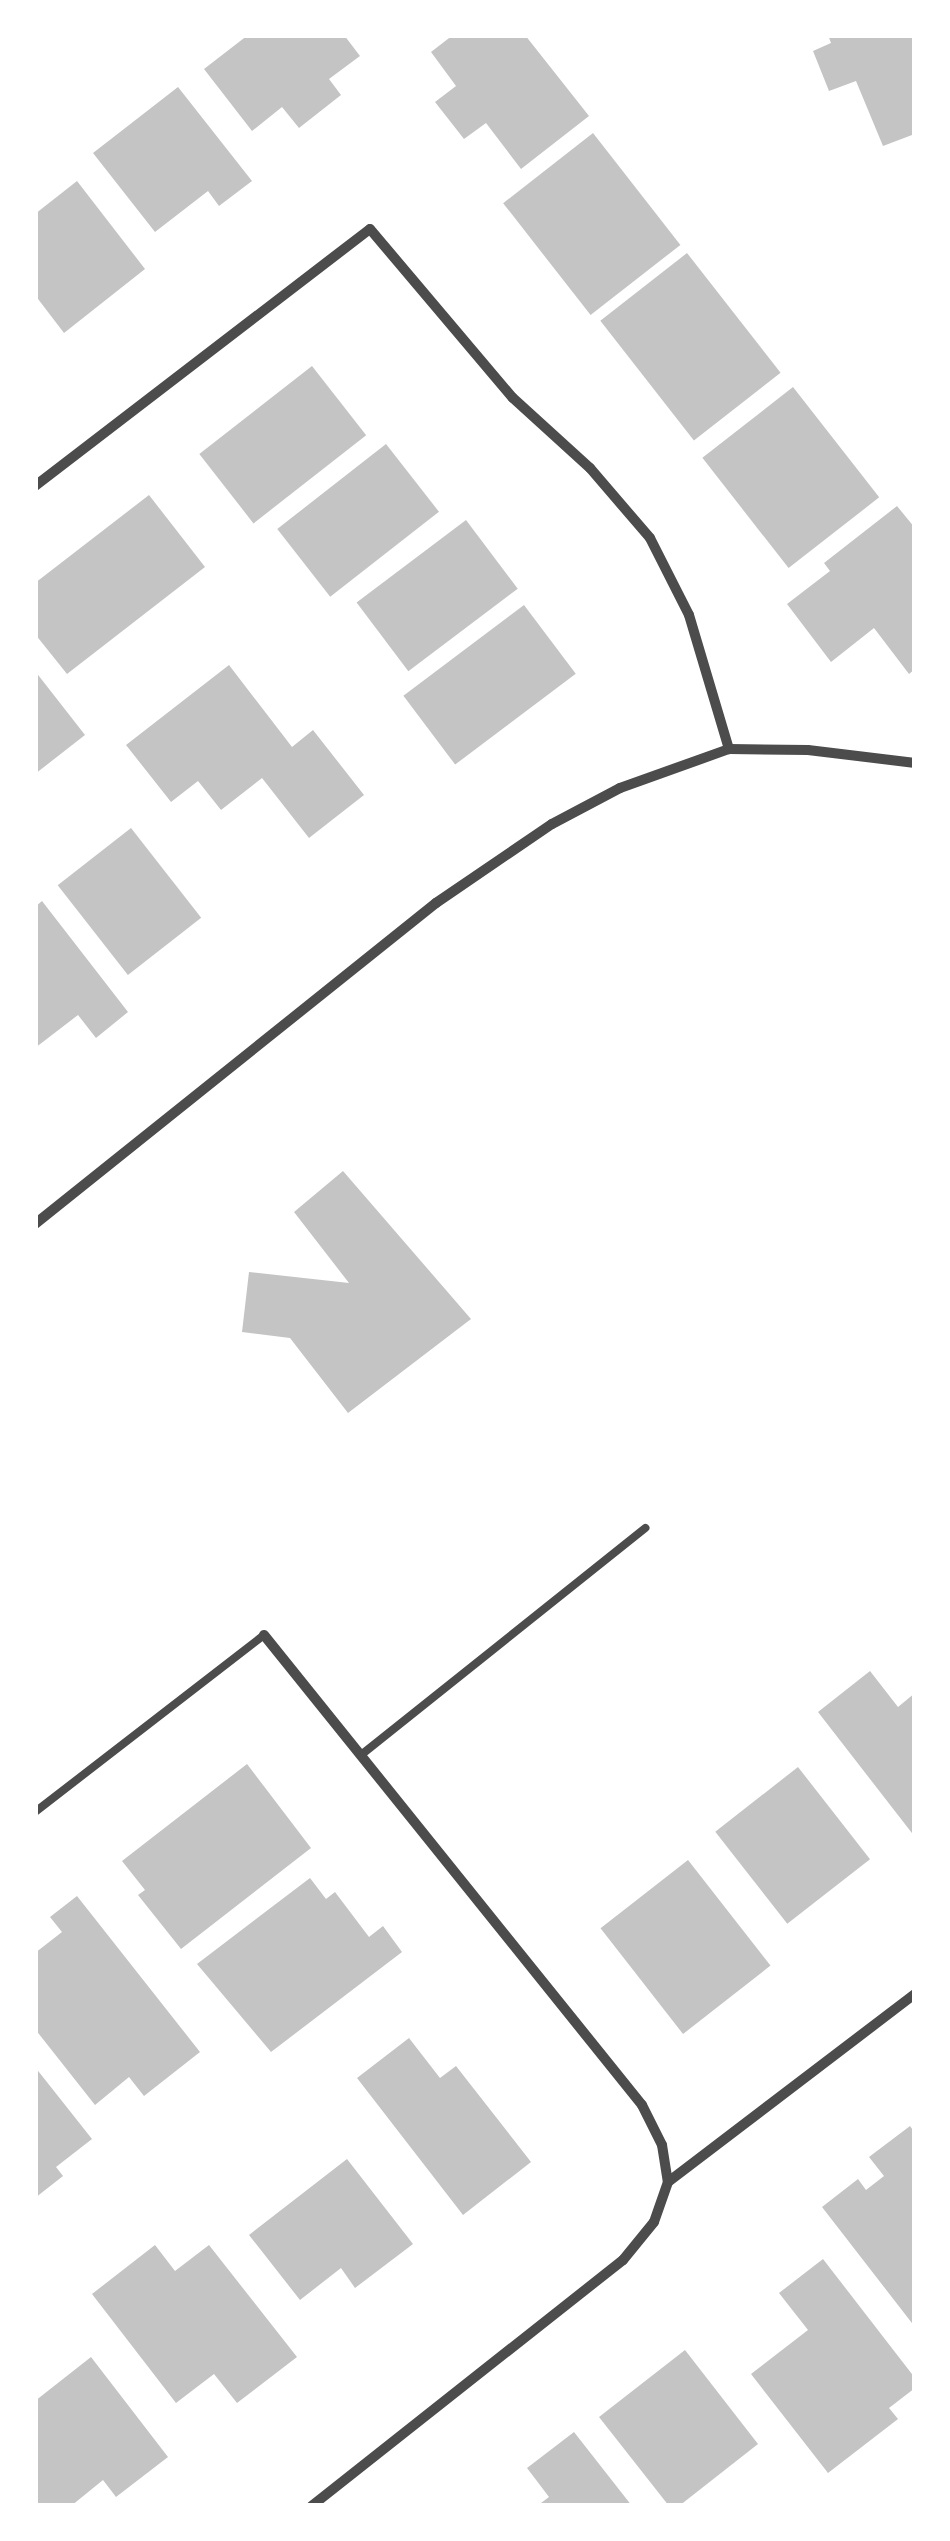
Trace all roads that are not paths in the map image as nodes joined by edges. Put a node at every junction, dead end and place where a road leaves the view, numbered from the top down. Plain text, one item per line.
1 (35, 486) edge
2 (729, 750) junction
3 (915, 763) edge
4 (35, 1224) edge
5 (645, 1528) dead end
6 (264, 1635) joint
7 (362, 1755) junction
8 (35, 1812) edge
9 (915, 1994) edge
10 (668, 2182) junction
11 (311, 2506) edge

1 - 2 street
2 - 3 street
2 - 4 street
5 - 7 lane
6 - 7 street
6 - 8 lane
7 - 10 street
9 - 10 street
10 - 11 street

